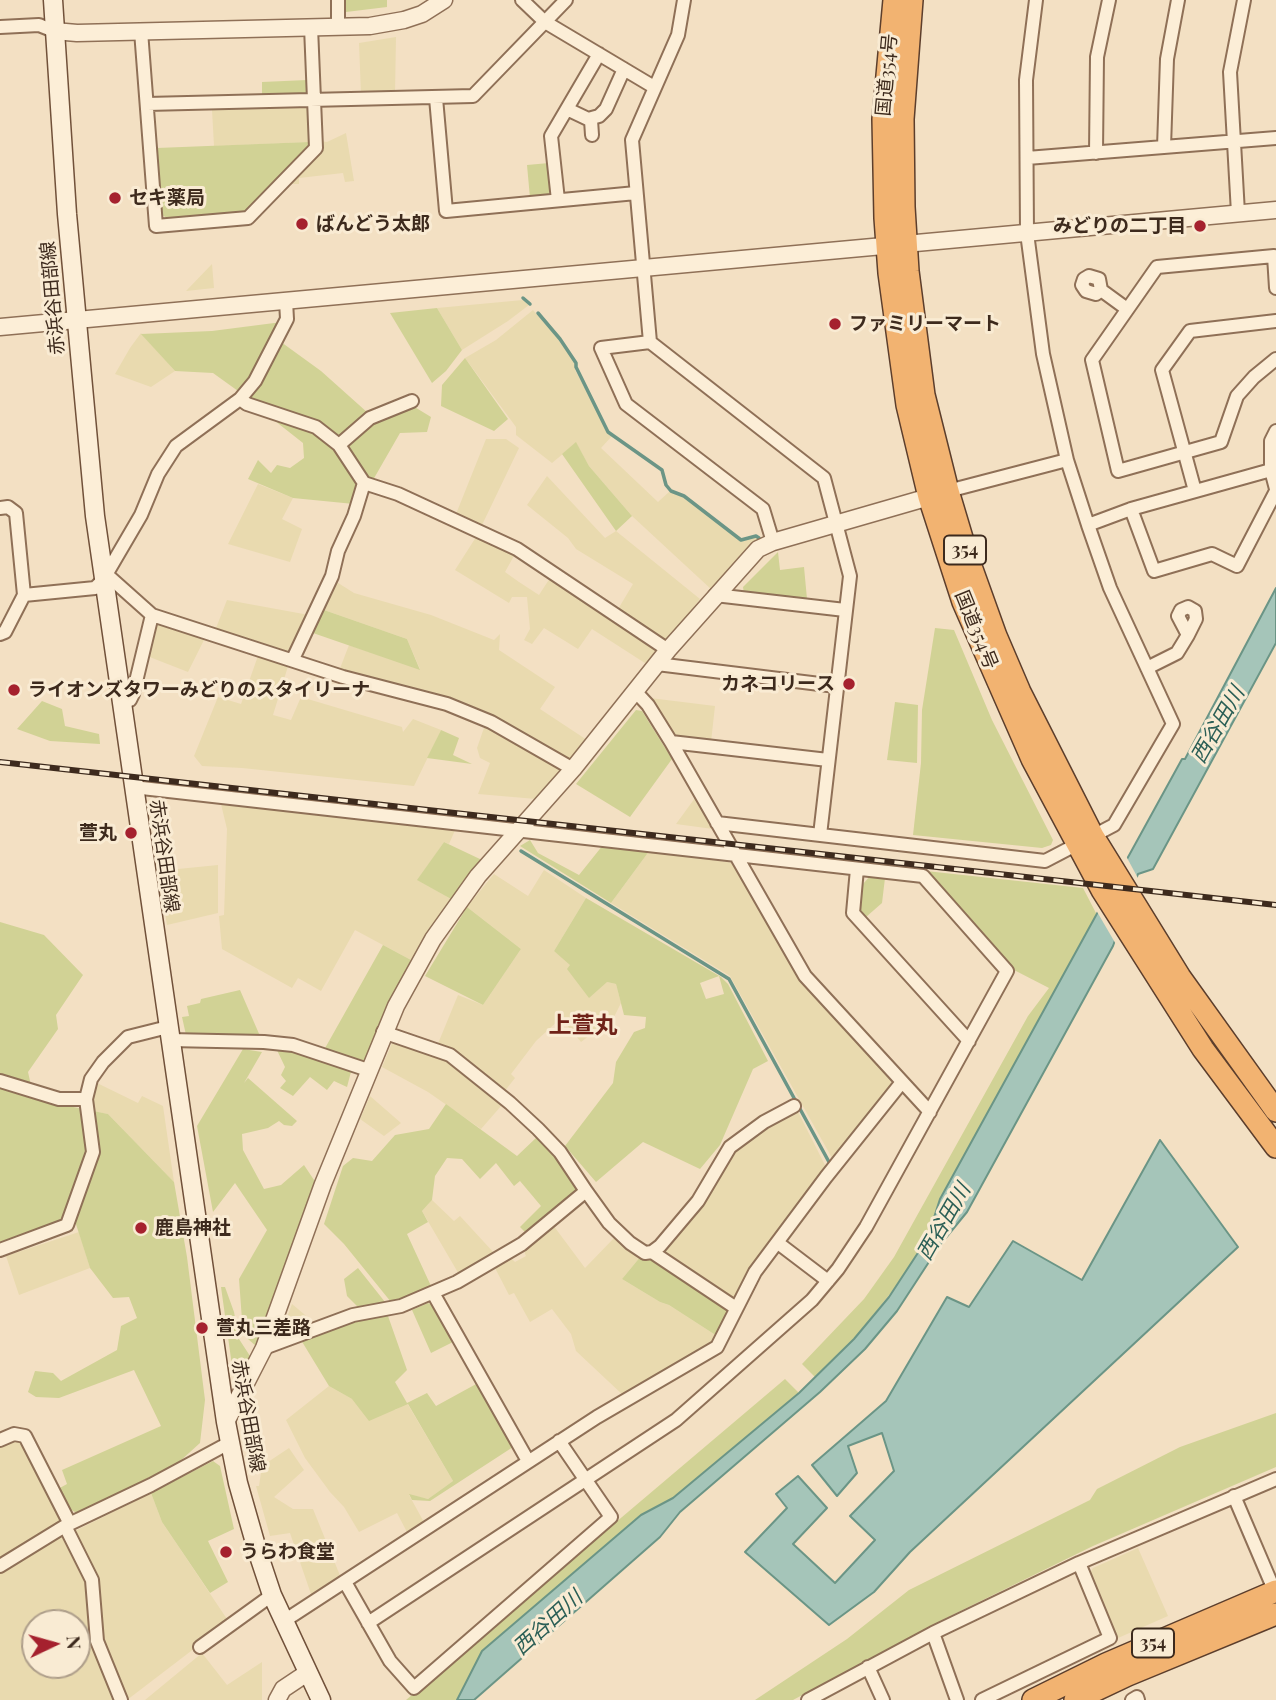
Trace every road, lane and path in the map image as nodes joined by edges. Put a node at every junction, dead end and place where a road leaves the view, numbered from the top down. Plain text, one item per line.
1 (52, 0) edge
2 (338, 0) edge
3 (444, 0) edge
4 (522, 0) edge
5 (566, 0) edge
6 (684, 0) edge
7 (894, 0) edge
8 (912, 0) edge
9 (1036, 0) edge
10 (1109, 0) edge
11 (1178, 0) edge
12 (1244, 0) edge
13 (545, 22) junction
14 (0, 27) edge
15 (311, 27) junction
16 (338, 27) junction
17 (54, 31) junction
18 (141, 31) junction
19 (599, 54) junction
20 (624, 69) junction
21 (654, 87) junction
22 (436, 98) junction
23 (314, 101) junction
24 (147, 104) junction
25 (567, 109) junction
26 (591, 120) junction
27 (592, 135) dead end
28 (1276, 138) edge
29 (1233, 142) junction
30 (1164, 147) junction
31 (1096, 153) junction
32 (1027, 158) junction
33 (636, 193) junction
34 (558, 200) junction
35 (1276, 210) edge
36 (1238, 213) junction
37 (1027, 233) junction
38 (896, 244) junction
39 (644, 269) junction
40 (1276, 288) edge
41 (1101, 290) dead end
42 (286, 301) junction
43 (1127, 309) junction
44 (76, 320) junction
45 (1276, 321) edge
46 (0, 327) edge
47 (650, 342) junction
48 (1276, 359) edge
49 (240, 399) junction
50 (412, 401) dead end
51 (1276, 431) edge
52 (339, 445) junction
53 (1184, 453) junction
54 (1067, 460) junction
55 (1271, 470) junction
56 (364, 483) junction
57 (1276, 490) edge
58 (1195, 491) junction
59 (939, 494) junction
60 (0, 508) edge
61 (1132, 509) junction
62 (835, 524) junction
63 (1087, 525) junction
64 (773, 542) junction
65 (105, 577) junction
66 (24, 595) junction
67 (715, 595) junction
68 (845, 610) junction
69 (152, 615) junction
70 (0, 635) edge
71 (1188, 635) dead end
72 (668, 650) junction
73 (293, 659) junction
74 (657, 664) junction
75 (1147, 668) junction
76 (836, 686) junction
77 (635, 691) junction
78 (121, 701) junction
79 (671, 742) junction
80 (828, 760) junction
81 (573, 769) junction
82 (133, 787) junction
83 (717, 823) junction
84 (519, 830) junction
85 (820, 835) junction
86 (1085, 840) junction
87 (737, 856) junction
88 (857, 869) junction
89 (383, 1032) junction
90 (169, 1033) junction
91 (970, 1041) junction
92 (368, 1070) junction
93 (0, 1081) edge
94 (902, 1082) junction
95 (86, 1099) junction
96 (794, 1106) dead end
97 (1276, 1111) edge
98 (930, 1112) junction
99 (1276, 1147) edge
100 (586, 1191) junction
101 (778, 1243) junction
102 (0, 1250) edge
103 (652, 1252) junction
104 (828, 1281) junction
105 (433, 1293) junction
106 (736, 1308) junction
107 (264, 1348) junction
108 (226, 1422) junction
109 (0, 1440) edge
110 (559, 1441) junction
111 (229, 1443) junction
112 (528, 1461) junction
113 (585, 1479) junction
114 (1276, 1479) edge
115 (1234, 1496) junction
116 (68, 1525) junction
117 (1079, 1563) junction
118 (0, 1566) edge
119 (345, 1582) junction
120 (1275, 1591) edge
121 (272, 1595) junction
122 (1276, 1614) edge
123 (284, 1621) junction
124 (368, 1623) junction
125 (933, 1633) junction
126 (200, 1647) dead end
127 (868, 1667) junction
128 (307, 1672) junction
129 (121, 1700) edge
130 (277, 1700) edge
131 (321, 1700) edge
132 (808, 1700) edge
133 (883, 1700) edge
134 (957, 1700) edge
135 (982, 1700) edge
136 (1032, 1700) edge
137 (1075, 1700) edge
138 (1132, 1700) edge
139 (1138, 1700) edge

1 - 17 main road, 赤浜谷田部線
2 - 16 street
3 - 16 street
4 - 13 street
5 - 13 street
6 - 21 street
7 - 38 highway, 国道354号 / 354
8 - 38 highway, 国道354号 / 354
9 - 32 street
10 - 31 street
11 - 30 street
12 - 29 street
13 - 19 street
13 - 22 street
14 - 17 street
15 - 16 street
15 - 18 street
15 - 23 street
17 - 18 street
17 - 44 main road, 赤浜谷田部線
18 - 24 street
19 - 20 street
19 - 25 street
20 - 21 street
20 - 26 street
21 - 33 street
22 - 23 street
22 - 34 street
23 - 24 street
23 - 24 street
25 - 26 street
25 - 34 street
26 - 27 street
28 - 29 street
29 - 30 street
29 - 36 street
30 - 31 street
31 - 32 street
32 - 37 street
33 - 34 street
33 - 39 street
35 - 36 street
36 - 37 street
37 - 38 street
37 - 54 street
38 - 39 street
38 - 59 highway, 国道354号 / 354
39 - 42 street
39 - 47 street
40 - 43 street
41 - 43 street
42 - 44 street
42 - 49 street
43 - 53 street
44 - 46 street
44 - 65 main road, 赤浜谷田部線
45 - 53 street
47 - 62 street
47 - 64 street
48 - 53 street
49 - 52 street
49 - 65 street
50 - 52 street
51 - 55 street
52 - 56 street
53 - 58 street
54 - 59 street
54 - 63 street
55 - 57 street
55 - 58 street
56 - 72 street
56 - 73 street
57 - 61 street
58 - 61 street
59 - 62 street
59 - 86 highway, 国道354号 / 354
60 - 66 street
61 - 63 street
62 - 64 street
62 - 68 street
63 - 75 street
64 - 67 street
65 - 66 street
65 - 69 street
65 - 78 main road, 赤浜谷田部線
66 - 70 street
67 - 68 street
67 - 72 street
68 - 76 street
69 - 73 street
69 - 78 street
71 - 75 street
72 - 74 street
73 - 81 street
74 - 76 street
74 - 77 street
75 - 86 street
76 - 80 street
77 - 79 street
77 - 81 street
78 - 82 main road, 赤浜谷田部線
79 - 80 street
79 - 83 street
80 - 85 street
81 - 84 street
82 - 84 street
82 - 90 main road, 赤浜谷田部線
83 - 85 street
83 - 87 street
84 - 87 street
84 - 89 street
85 - 86 street
86 - 97 highway, 国道354号 / 354
86 - 99 highway, 国道354号 / 354
87 - 88 street
87 - 94 street
88 - 91 street
88 - 91 street
89 - 92 street
89 - 100 street
90 - 92 street
90 - 95 street
90 - 108 main road, 赤浜谷田部線
91 - 98 street
92 - 107 street
93 - 95 street
94 - 98 street
94 - 101 street
95 - 102 street
96 - 103 street
98 - 104 street
100 - 103 street
100 - 105 street
101 - 104 street
101 - 106 street
103 - 106 street
104 - 113 street
105 - 107 street
105 - 112 street
106 - 110 street
107 - 108 street
108 - 111 main road, 赤浜谷田部線
109 - 116 street
110 - 112 street
110 - 113 street
111 - 116 street
111 - 121 main road, 赤浜谷田部線
112 - 119 street
113 - 124 street
113 - 124 street
114 - 115 street
115 - 117 street
115 - 120 street
116 - 118 street
116 - 129 street
117 - 125 street
117 - 135 street
119 - 123 street
119 - 124 street
120 - 136 highway, 354
121 - 123 main road, 赤浜谷田部線
121 - 126 street
122 - 137 highway, 354
123 - 128 main road, 赤浜谷田部線
125 - 127 street
125 - 134 street
127 - 132 street
127 - 133 street
128 - 130 street
128 - 131 main road, 赤浜谷田部線
138 - 139 street

